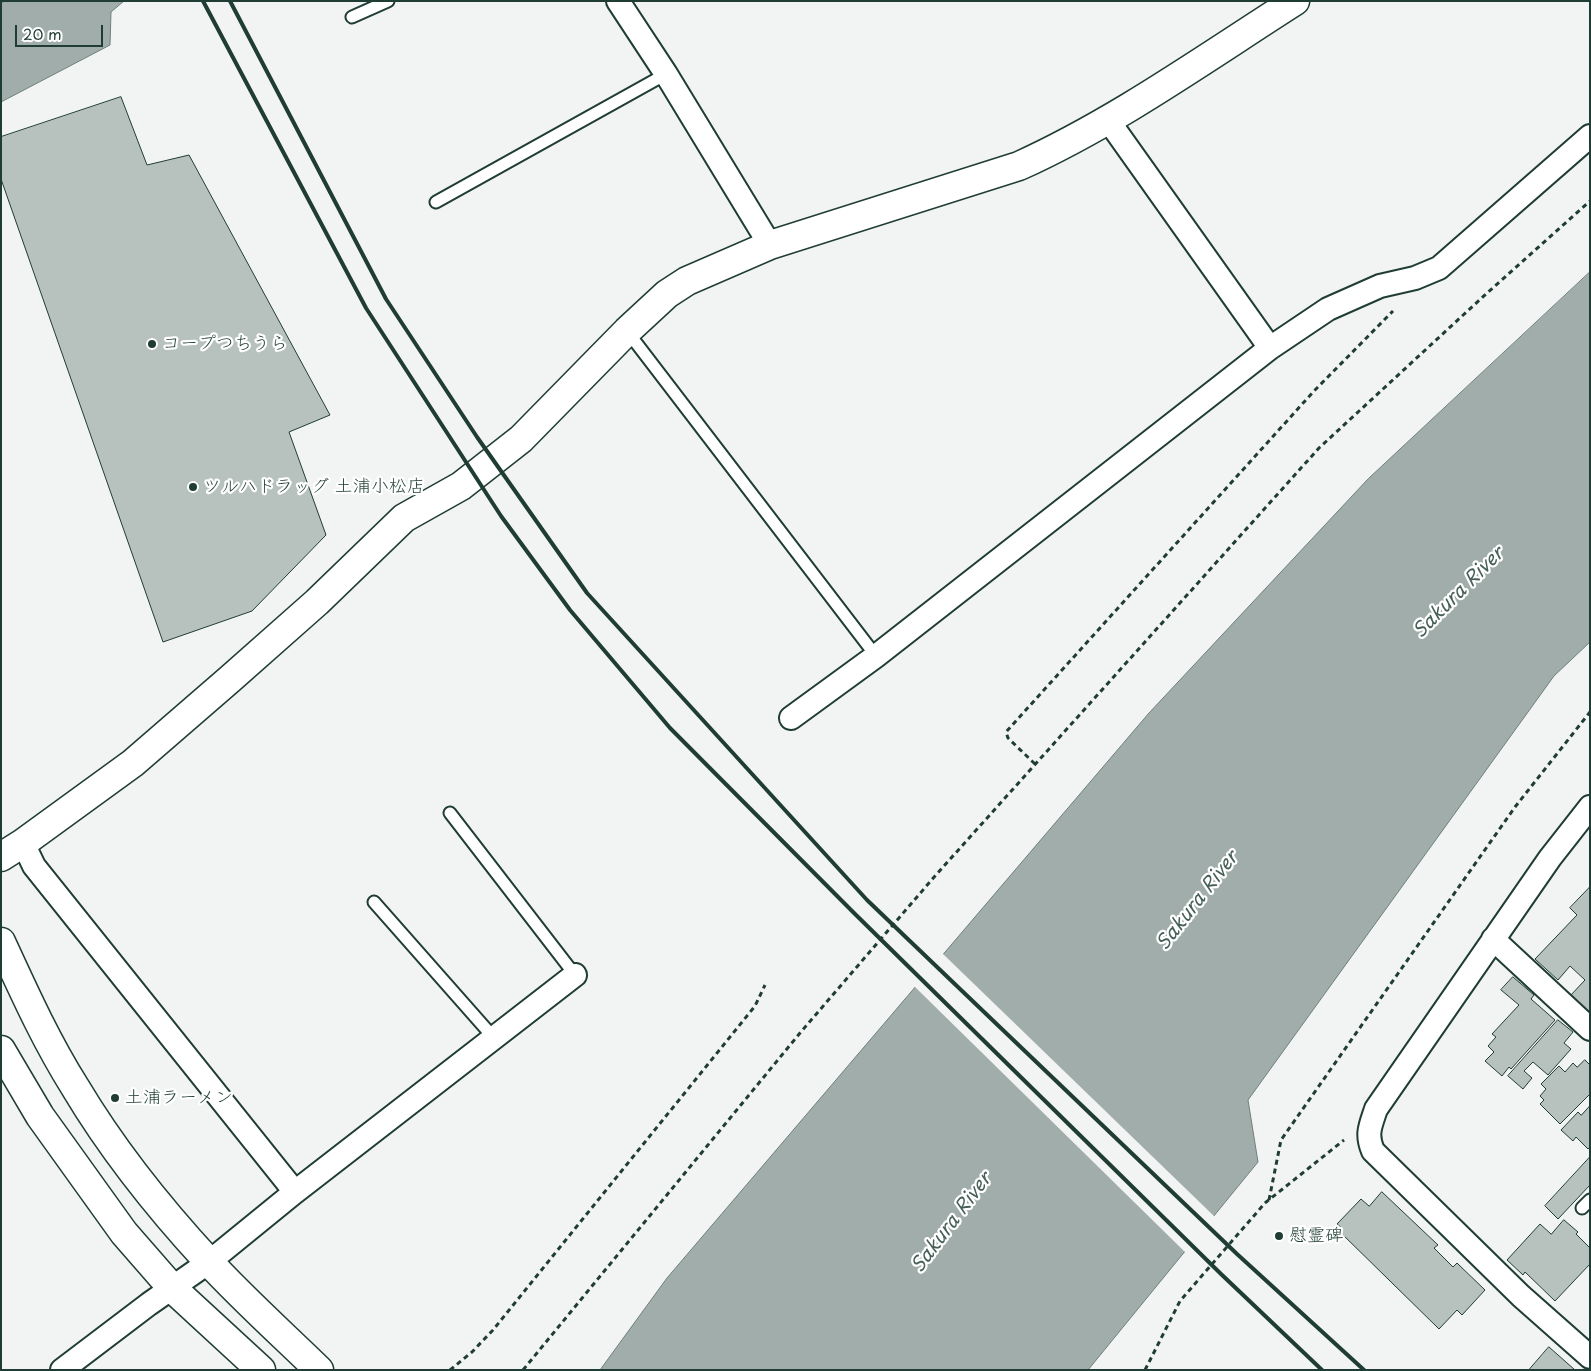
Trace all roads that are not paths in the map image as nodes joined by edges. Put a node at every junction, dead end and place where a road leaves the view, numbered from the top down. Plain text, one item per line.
1 (388, 1) edge
2 (618, 1) edge
3 (1295, 1) edge
4 (352, 17) dead end
5 (666, 74) junction
6 (1108, 120) junction
7 (1590, 136) edge
8 (436, 202) dead end
9 (770, 245) junction
10 (627, 331) junction
11 (1270, 348) junction
12 (876, 656) junction
13 (791, 718) dead end
14 (1590, 807) edge
15 (450, 813) dead end
16 (12, 850) edge
17 (374, 902) dead end
18 (1493, 939) junction
19 (1, 942) edge
20 (575, 975) joint
21 (1590, 1029) edge
22 (494, 1038) junction
23 (1, 1050) edge
24 (295, 1192) junction
25 (208, 1262) junction
26 (172, 1288) junction
27 (1590, 1357) edge
28 (62, 1370) edge
29 (261, 1370) edge
30 (319, 1370) edge

1 - 4 lane
2 - 5 street
3 - 6 street
5 - 8 lane
5 - 9 street
6 - 9 street
6 - 11 street
7 - 11 street
9 - 10 street
10 - 12 lane
10 - 16 street
11 - 12 street
12 - 13 street
14 - 18 street
15 - 20 lane
16 - 24 street
17 - 22 lane
18 - 21 street
18 - 27 street
19 - 25 street
20 - 22 street
22 - 24 street
23 - 26 street
24 - 25 street
25 - 26 street
25 - 30 street
26 - 28 street
26 - 29 street

